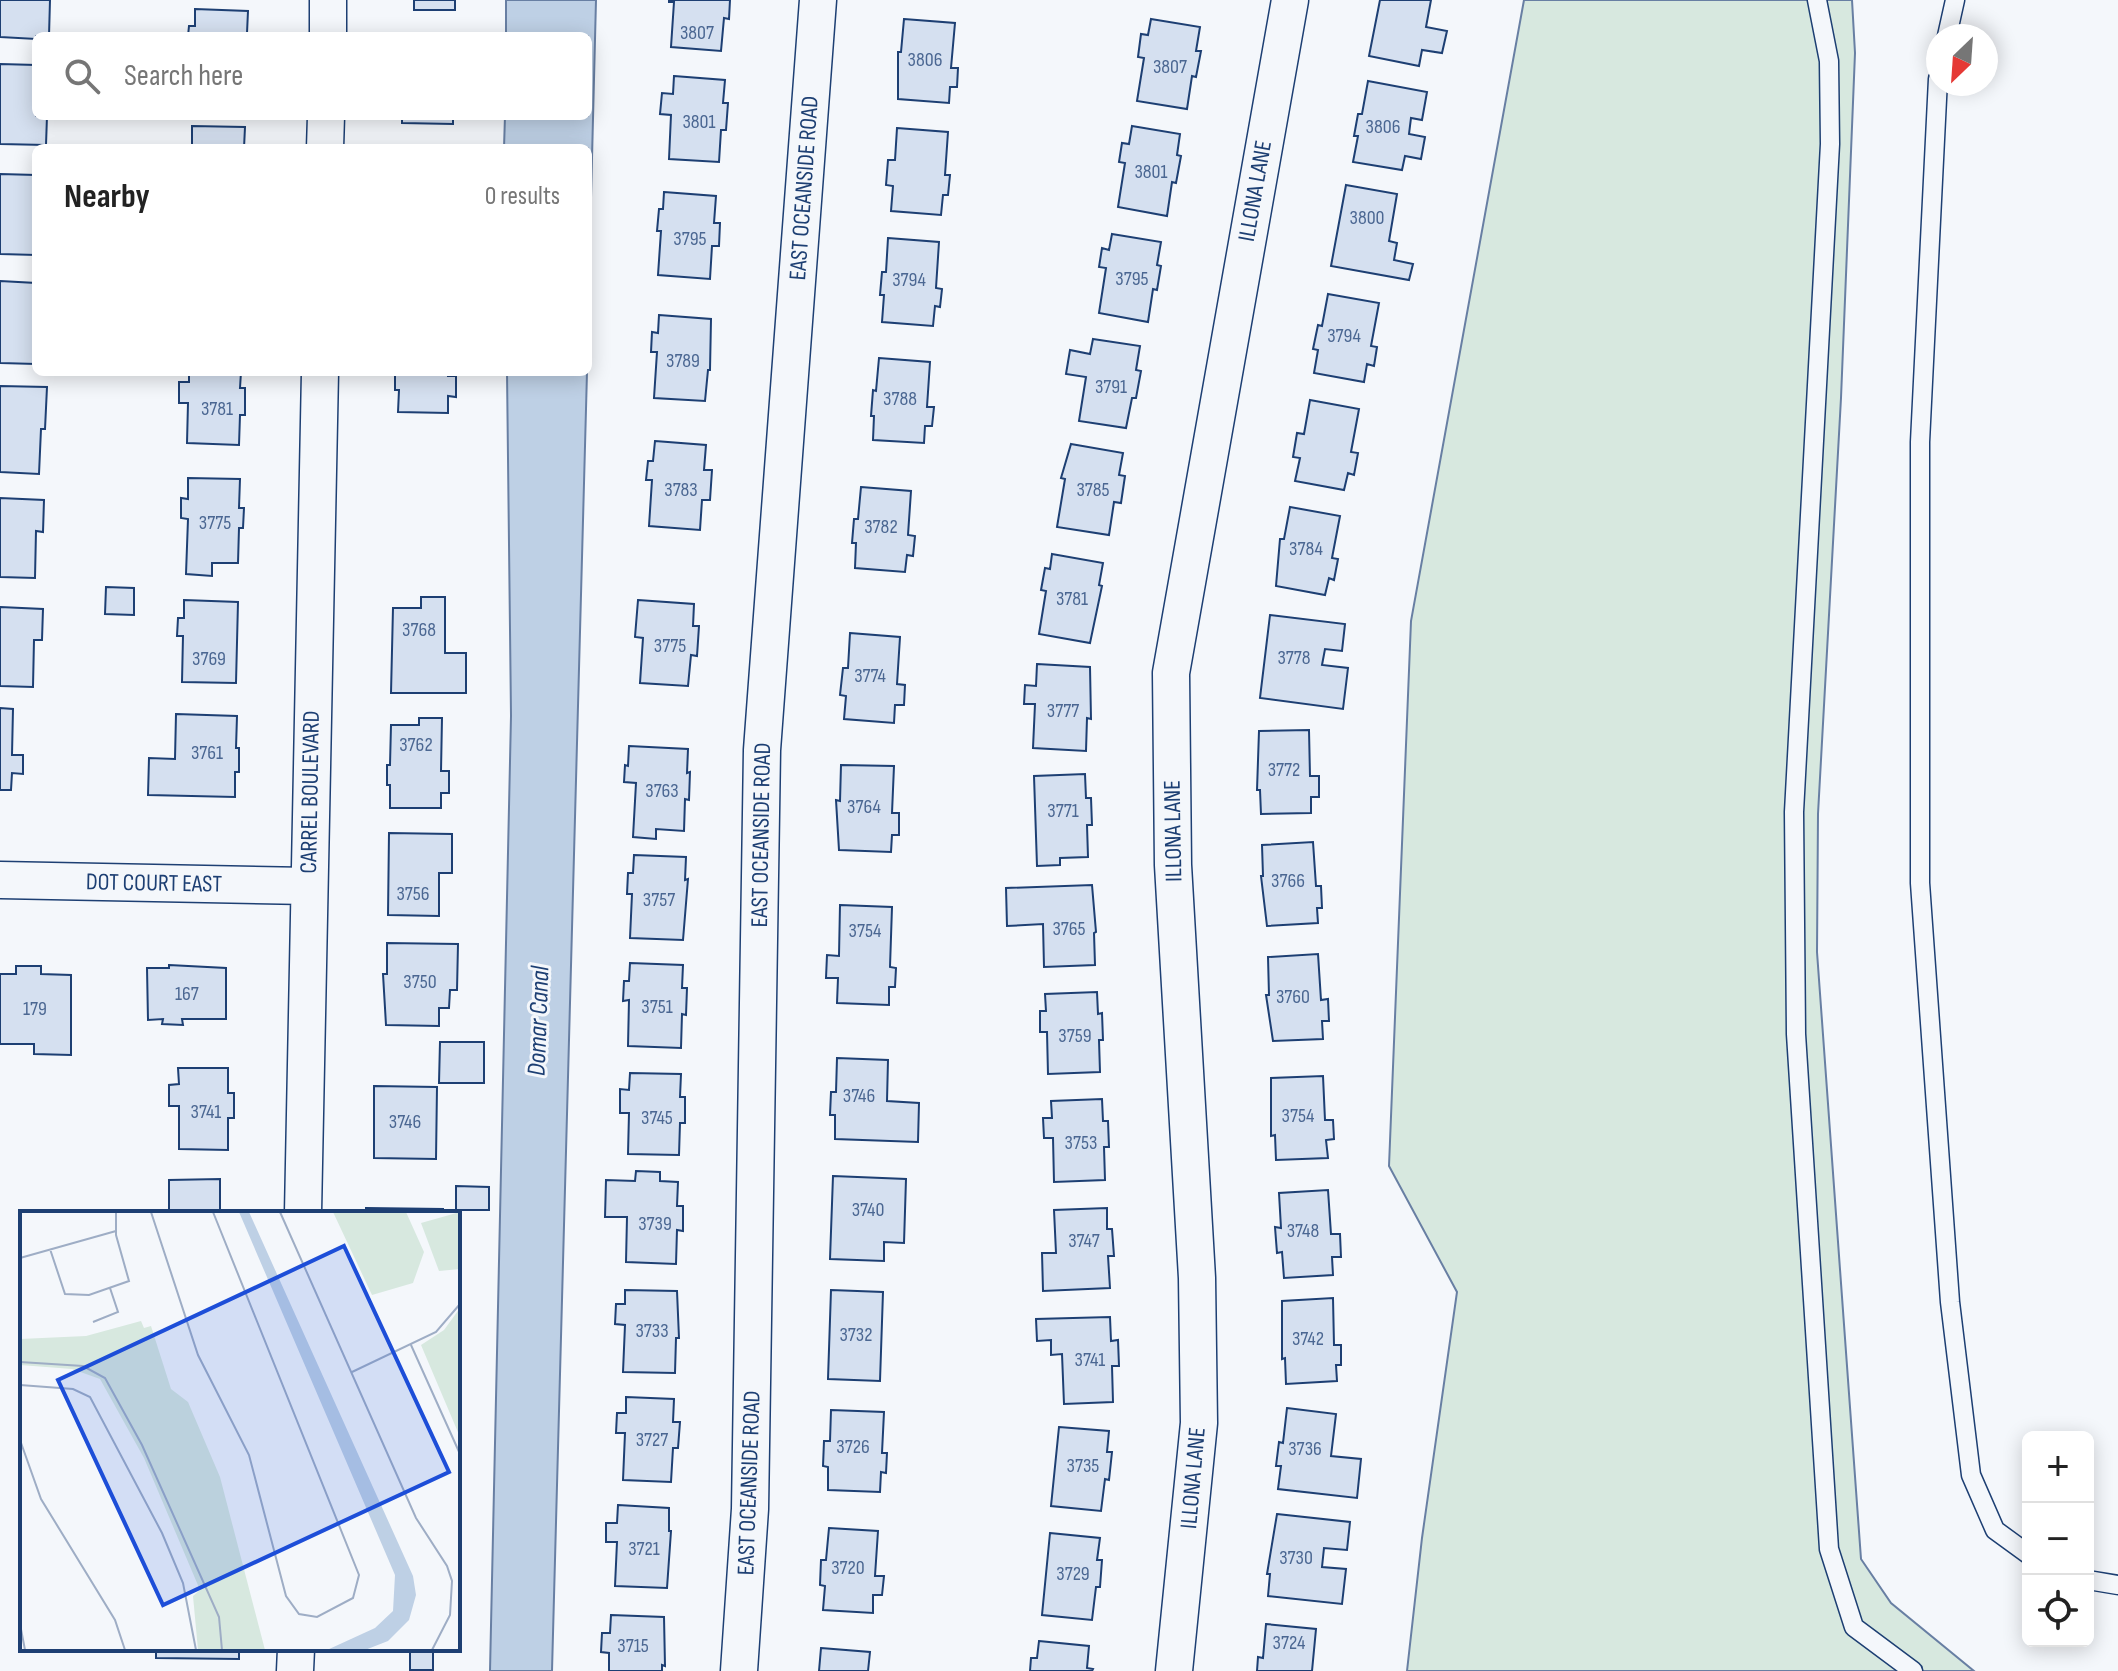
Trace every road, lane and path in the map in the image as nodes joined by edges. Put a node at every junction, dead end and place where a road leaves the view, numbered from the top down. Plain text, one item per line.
1 (328, 0) edge
2 (818, 0) edge
3 (1290, 0) edge
4 (1817, 0) edge
5 (1955, 0) edge
6 (1950, 24) edge
7 (328, 32) edge
8 (1937, 96) edge
9 (326, 120) edge
10 (325, 144) edge
11 (320, 376) edge
12 (0, 880) edge
13 (308, 886) junction
14 (303, 1211) edge
15 (2022, 1550) edge
16 (2094, 1581) edge
17 (2118, 1585) edge
18 (296, 1651) edge
19 (295, 1671) edge
20 (739, 1671) edge
21 (1174, 1671) edge
22 (1913, 1671) edge

1 - 7 street
2 - 20 street, EAST OCEANSIDE ROAD
3 - 21 street, ILLONA LANE
4 - 22 lane
5 - 6 lane
8 - 15 lane
9 - 10 street
11 - 13 street, CARREL BOULEVARD
12 - 13 street, DOT COURT EAST
13 - 14 street, CARREL BOULEVARD
16 - 17 lane
18 - 19 street

